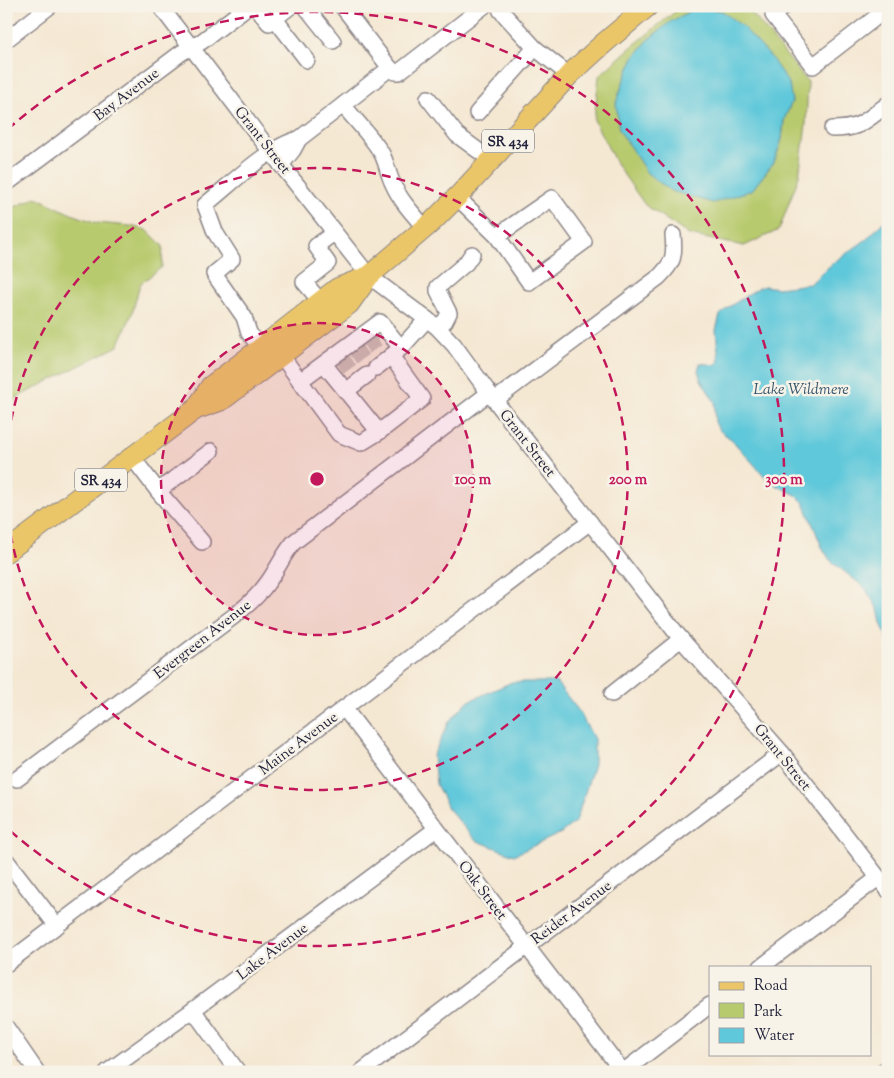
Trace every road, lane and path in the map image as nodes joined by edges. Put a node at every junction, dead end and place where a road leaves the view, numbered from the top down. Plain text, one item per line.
1 (50, 6) edge
2 (160, 6) edge
3 (248, 6) edge
4 (255, 6) edge
5 (291, 6) edge
6 (305, 6) edge
7 (342, 6) edge
8 (484, 6) edge
9 (498, 6) edge
10 (648, 6) edge
11 (784, 6) edge
12 (888, 8) edge
13 (275, 19) junction
14 (6, 40) edge
15 (332, 41) dead end
16 (191, 47) junction
17 (534, 48) junction
18 (307, 60) dead end
19 (390, 68) junction
20 (569, 75) junction
21 (428, 98) dead end
22 (888, 104) edge
23 (343, 105) junction
24 (477, 113) dead end
25 (832, 129) dead end
26 (299, 139) junction
27 (271, 152) junction
28 (491, 160) junction
29 (281, 165) junction
30 (6, 184) edge
31 (457, 197) junction
32 (424, 228) junction
33 (334, 233) junction
34 (673, 235) dead end
35 (497, 236) junction
36 (472, 254) dead end
37 (369, 276) junction
38 (321, 302) junction
39 (432, 323) junction
40 (261, 348) junction
41 (281, 355) junction
42 (324, 364) junction
43 (373, 367) junction
44 (300, 381) junction
45 (492, 396) junction
46 (196, 409) junction
47 (379, 432) junction
48 (211, 450) dead end
49 (132, 456) junction
50 (158, 491) junction
51 (590, 522) junction
52 (202, 542) dead end
53 (8, 546) edge
54 (681, 639) junction
55 (612, 694) dead end
56 (344, 708) junction
57 (782, 753) junction
58 (17, 779) dead end
59 (436, 830) junction
60 (6, 860) edge
61 (878, 878) junction
62 (888, 890) edge
63 (58, 926) junction
64 (526, 946) junction
65 (6, 964) edge
66 (762, 966) edge
67 (709, 1006) edge
68 (193, 1010) junction
69 (6, 1027) edge
70 (888, 1068) edge
71 (37, 1072) edge
72 (107, 1072) edge
73 (238, 1072) edge
74 (361, 1072) edge
75 (623, 1072) edge
76 (882, 1072) edge

1 - 14 street
2 - 16 street, Grant Street
3 - 16 street, Bay Avenue
4 - 13 street
5 - 13 street
6 - 15 street
7 - 19 street
8 - 19 street
9 - 17 street
10 - 20 main road, SR 434
11 - 12 street
13 - 18 street
16 - 27 street, Grant Street
16 - 30 street, Bay Avenue
17 - 20 street
17 - 24 street
19 - 23 street
20 - 28 main road, SR 434
21 - 28 street
22 - 25 street
23 - 26 street
23 - 32 street
26 - 27 street
26 - 29 street
27 - 29 street, Grant Street
27 - 40 street
28 - 31 main road, SR 434
29 - 33 street, Grant Street
31 - 32 main road, SR 434
31 - 35 street
32 - 37 main road, SR 434
33 - 37 street, Grant Street
33 - 38 street
34 - 45 street, Evergreen Avenue
35 - 35 street
36 - 39 street
37 - 38 main road, SR 434
37 - 39 street, Grant Street
37 - 41 main road, SR 434
38 - 40 main road, SR 434
39 - 43 street
39 - 45 street, Grant Street
40 - 46 main road, SR 434
41 - 44 street
41 - 46 main road, SR 434
42 - 43 street
42 - 43 street
42 - 44 street
43 - 47 street
43 - 47 street
44 - 47 street
45 - 51 street, Grant Street
45 - 58 street, Evergreen Avenue
46 - 49 main road, SR 434
48 - 50 street
49 - 50 street
49 - 53 main road, SR 434
50 - 52 street
51 - 54 street, Grant Street
51 - 56 street, Maine Avenue
54 - 55 street
54 - 57 street, Grant Street
56 - 59 street, Oak Street
56 - 63 street, Maine Avenue
57 - 61 street, Grant Street
57 - 64 street, Reider Avenue
59 - 64 street, Oak Street
59 - 68 street, Lake Avenue
60 - 63 street
61 - 62 street, Grant Street
61 - 66 street
63 - 65 street, Maine Avenue
64 - 74 street, Reider Avenue
64 - 75 street, Oak Street
67 - 75 street
68 - 72 street, Lake Avenue
68 - 73 street
69 - 71 street
70 - 76 street

